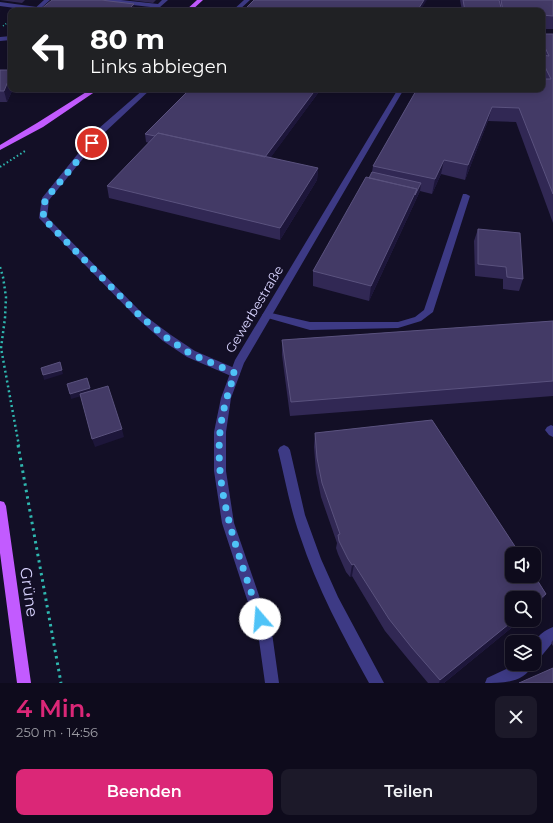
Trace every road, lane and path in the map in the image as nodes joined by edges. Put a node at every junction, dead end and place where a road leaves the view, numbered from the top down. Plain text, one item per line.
1 (47, 0) edge
2 (107, 0) edge
3 (165, 0) edge
4 (200, 0) edge
5 (247, 0) edge
6 (0, 4) edge
7 (24, 8) edge
8 (38, 8) edge
9 (191, 8) edge
10 (238, 8) edge
11 (91, 92) edge
12 (145, 92) edge
13 (398, 92) edge
14 (10, 143) junction
15 (0, 148) edge
16 (0, 153) edge
17 (466, 196) dead end
18 (0, 267) edge
19 (267, 315) junction
20 (235, 373) junction
21 (284, 450) dead end
22 (0, 506) edge
23 (553, 634) edge
24 (541, 645) edge
25 (518, 671) edge
26 (24, 683) edge
27 (60, 683) edge
28 (272, 683) edge
29 (378, 683) edge
30 (492, 683) edge

1 - 8 street
2 - 3 street
4 - 9 main road
5 - 10 street
6 - 7 street
11 - 14 main road
12 - 20 street
13 - 19 street, Gewerbestraße
14 - 15 main road
14 - 16 main road
17 - 19 street
18 - 27 path
19 - 20 street, Gewerbestraße
20 - 28 street, Gewerbestraße
21 - 29 street
22 - 26 main road, Grüne
23 - 24 street
25 - 30 street

